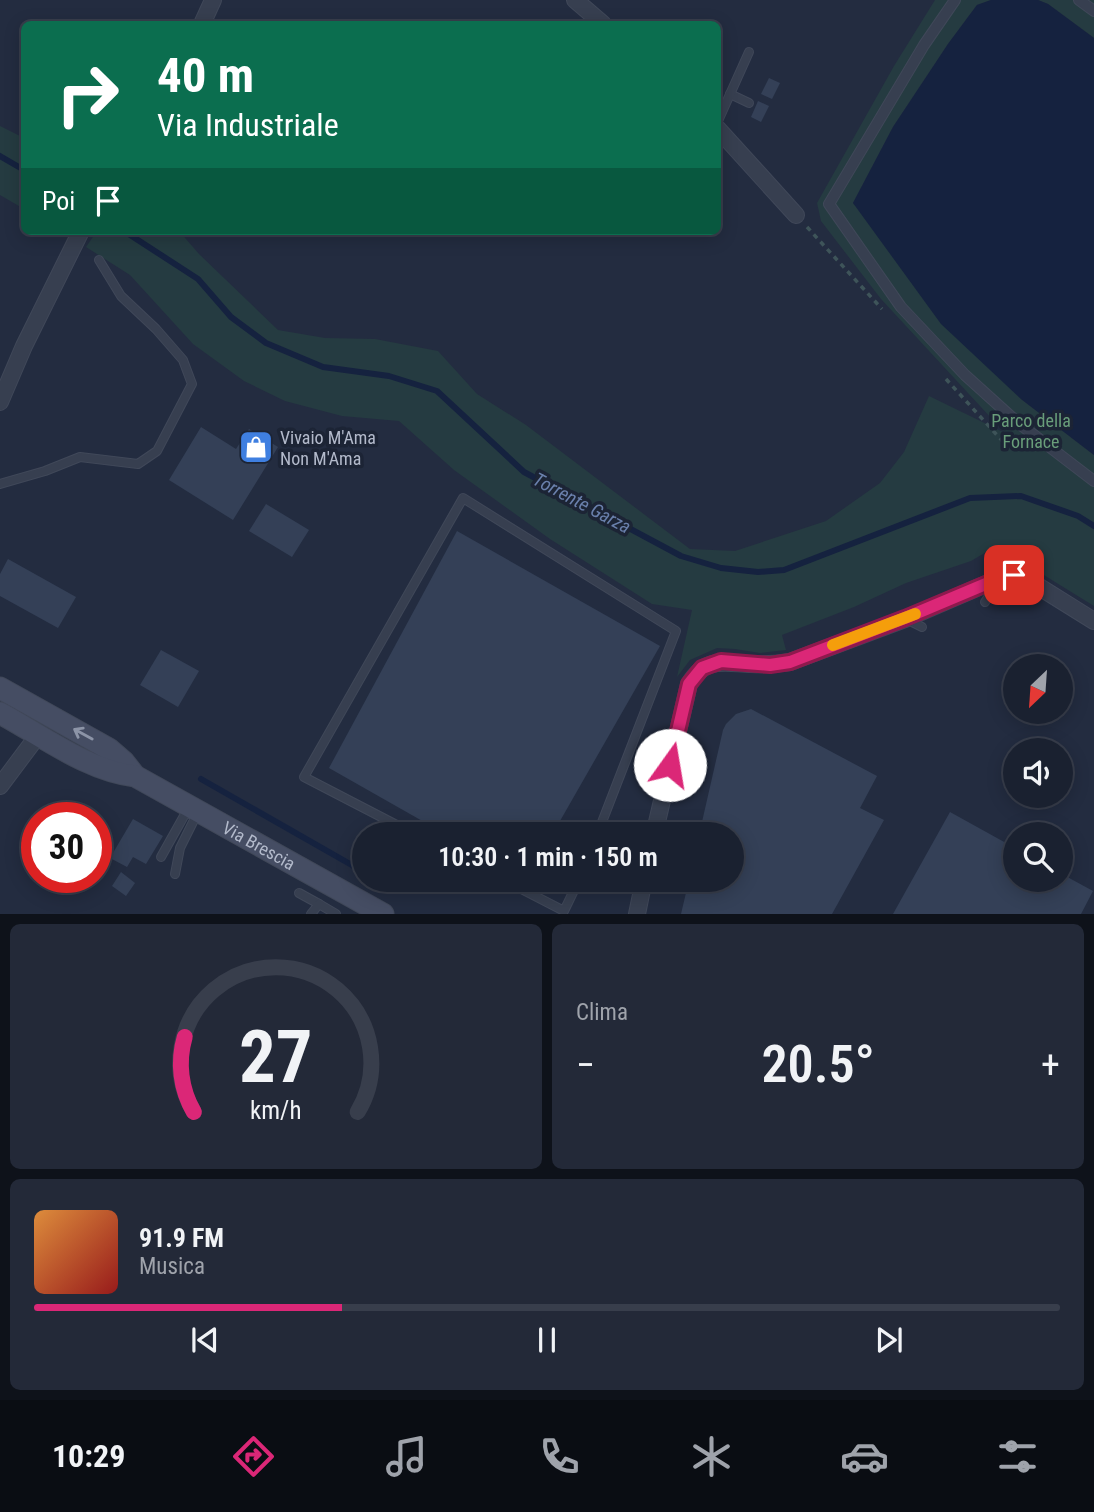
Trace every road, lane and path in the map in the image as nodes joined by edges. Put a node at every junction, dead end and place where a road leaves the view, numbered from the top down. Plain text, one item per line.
1 (575, 0) edge
2 (955, 0) edge
3 (1079, 0) edge
4 (215, 2) edge
5 (1094, 11) edge
6 (204, 21) edge
7 (600, 21) edge
8 (749, 52) dead end
9 (730, 94) junction
10 (749, 103) dead end
11 (721, 114) edge
12 (721, 132) edge
13 (796, 215) dead end
14 (79, 235) edge
15 (99, 260) dead end
16 (0, 402) edge
17 (1094, 481) edge
18 (0, 484) edge
19 (1000, 578) junction
20 (985, 602) dead end
21 (905, 618) junction
22 (1094, 621) edge
23 (922, 627) dead end
24 (0, 688) edge
25 (0, 713) edge
26 (39, 734) junction
27 (135, 776) junction
28 (0, 786) edge
29 (194, 809) junction
30 (391, 822) edge
31 (602, 822) edge
32 (657, 822) edge
33 (161, 857) dead end
34 (175, 874) dead end
35 (299, 892) dead end
36 (527, 892) edge
37 (573, 892) edge
38 (641, 892) edge
39 (319, 904) junction
40 (311, 914) edge
41 (336, 914) edge
42 (383, 914) edge
43 (637, 914) edge

1 - 7 street
2 - 17 street
3 - 5 street
4 - 6 street
8 - 9 lane
9 - 10 lane
9 - 11 lane
12 - 13 street
14 - 16 street
15 - 18 lane
19 - 20 lane
19 - 21 street
19 - 22 street
21 - 23 lane
21 - 32 street
27 -> 24 main road, Via Brescia
25 - 26 main road, Via Brescia
26 - 27 main road, Via Brescia
26 - 28 street
27 - 29 main road, Via Brescia
29 - 33 lane
29 - 34 lane
29 - 42 main road, Via Brescia
30 - 31 lane
35 - 39 lane
36 - 37 lane
38 - 43 street
39 - 40 lane
39 - 41 lane

